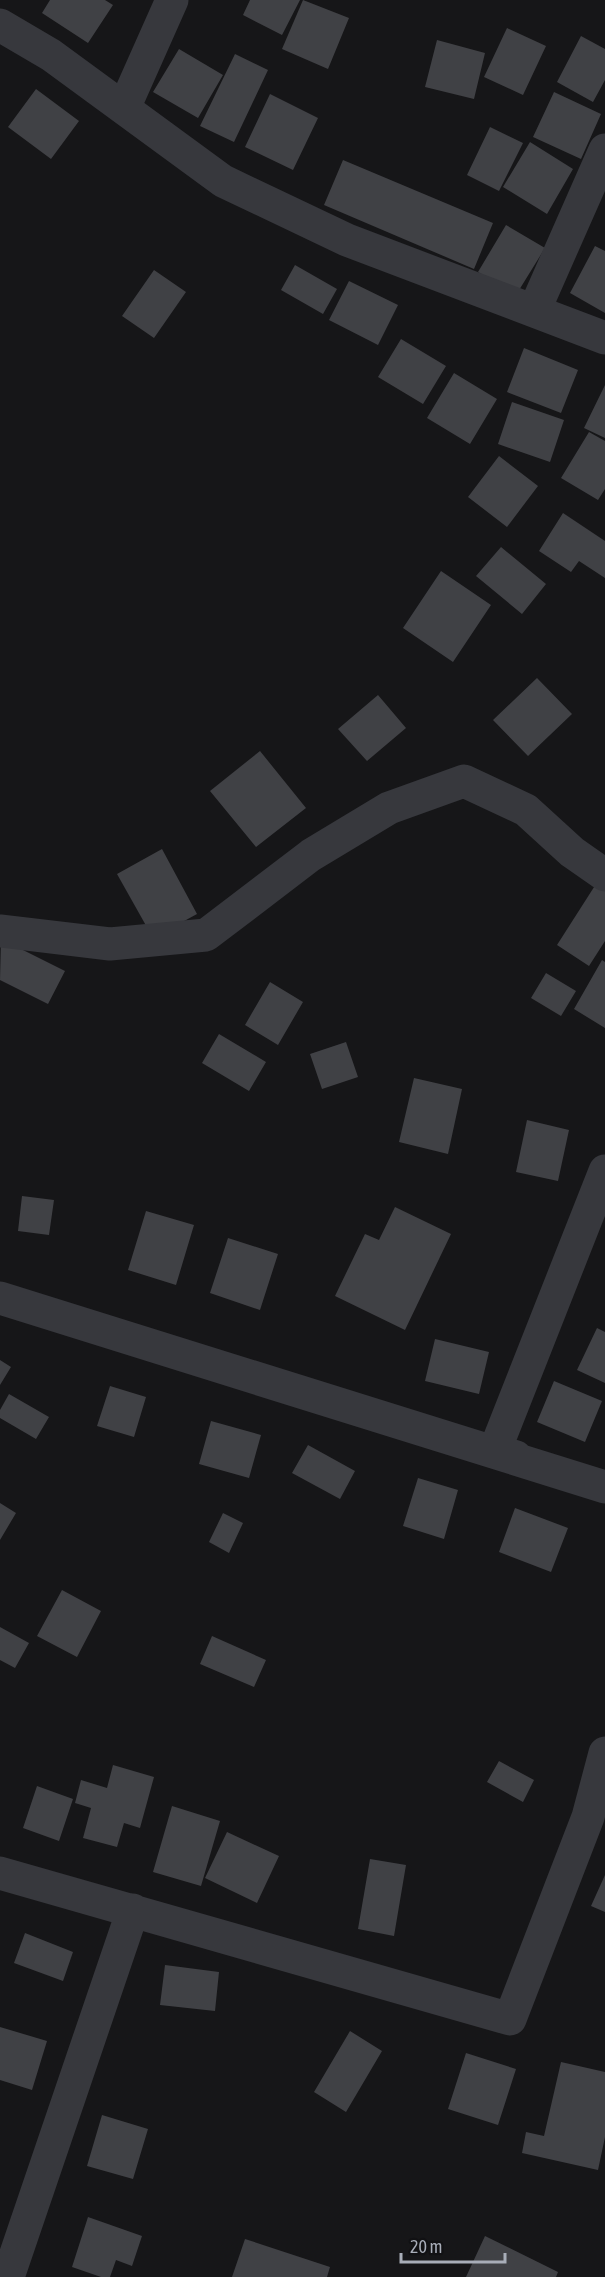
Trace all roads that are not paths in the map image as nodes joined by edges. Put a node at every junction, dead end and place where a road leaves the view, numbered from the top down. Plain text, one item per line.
1 (172, 0) edge
2 (0, 25) edge
3 (124, 108) junction
4 (605, 150) edge
5 (534, 311) junction
6 (605, 338) edge
7 (605, 875) edge
8 (0, 932) edge
9 (605, 1171) edge
10 (0, 1298) edge
11 (526, 1461) junction
12 (605, 1487) edge
13 (605, 1754) edge
14 (597, 1821) edge
15 (0, 1873) edge
16 (133, 1910) junction
17 (8, 2277) edge

1 - 3 street
2 - 3 street
3 - 5 street
4 - 5 street
5 - 6 street
7 - 8 street
9 - 11 street
10 - 11 street
11 - 12 street
13 - 14 street
14 - 16 street
15 - 16 street
16 - 17 street

